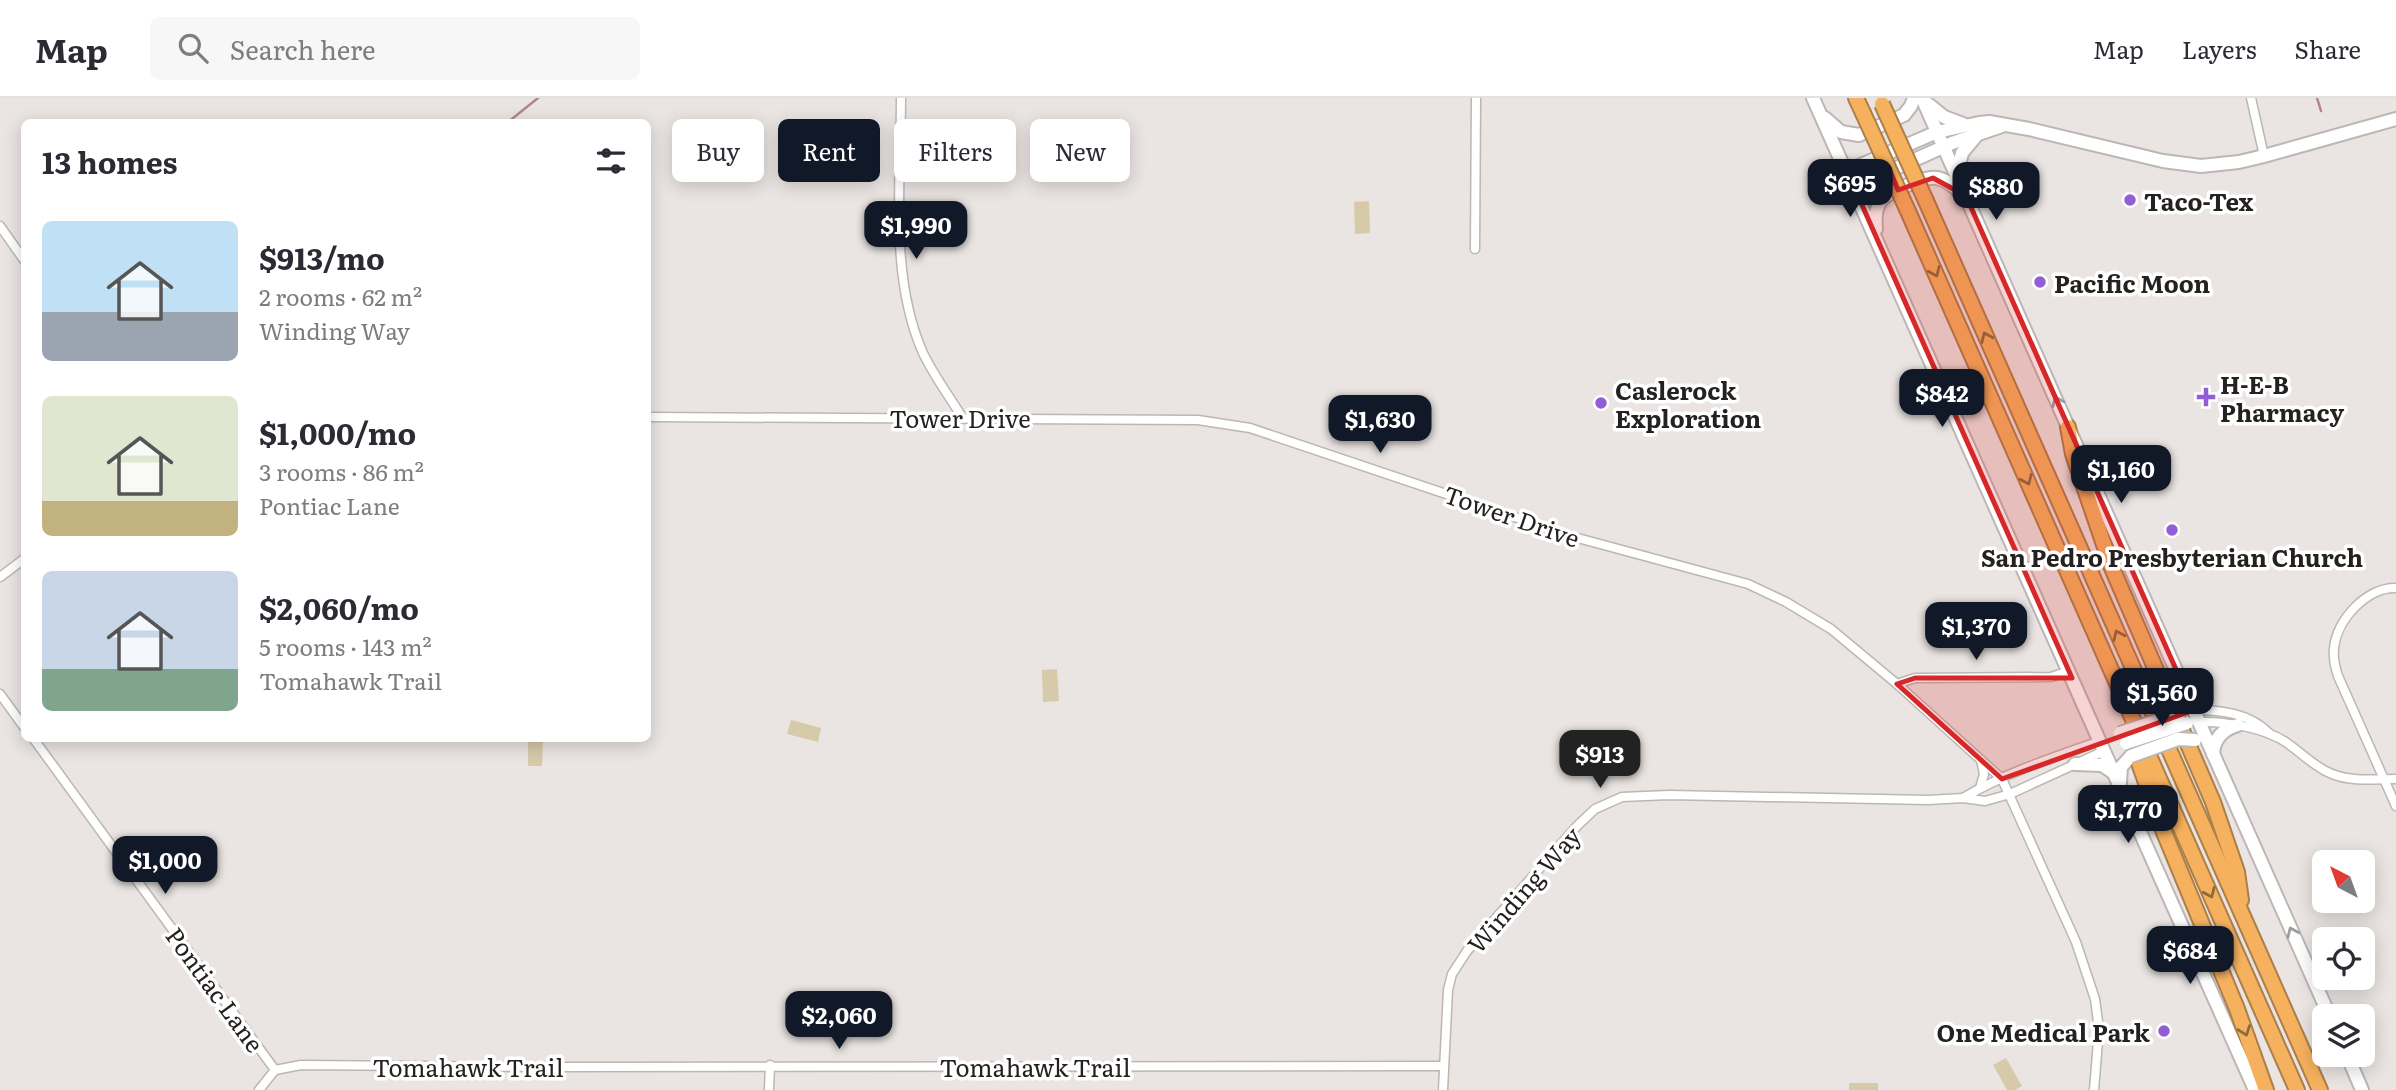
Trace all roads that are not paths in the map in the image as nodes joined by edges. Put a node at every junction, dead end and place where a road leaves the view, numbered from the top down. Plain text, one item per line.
1 (901, 98) edge
2 (1476, 98) edge
3 (1813, 98) edge
4 (1856, 98) edge
5 (1914, 98) edge
6 (1922, 98) edge
7 (2251, 98) edge
8 (1880, 101) edge
9 (1820, 112) junction
10 (2396, 119) edge
11 (1967, 124) junction
12 (2002, 126) junction
13 (1937, 132) junction
14 (1980, 134) junction
15 (1944, 147) junction
16 (2264, 156) junction
17 (1847, 171) junction
18 (1957, 177) junction
19 (1854, 187) junction
20 (1966, 196) junction
21 (0, 226) edge
22 (1877, 238) junction
23 (1475, 249) dead end
24 (21, 256) edge
25 (651, 417) edge
26 (962, 417) junction
27 (2068, 427) junction
28 (21, 561) edge
29 (0, 577) edge
30 (2396, 588) edge
31 (2069, 671) junction
32 (1897, 684) junction
33 (0, 694) edge
34 (2190, 717) junction
35 (21, 723) edge
36 (2238, 725) junction
37 (2270, 734) junction
38 (2143, 741) junction
39 (36, 742) edge
40 (2102, 746) junction
41 (2213, 752) junction
42 (2055, 757) junction
43 (1981, 760) junction
44 (2075, 764) junction
45 (2062, 770) junction
46 (2114, 773) junction
47 (2003, 779) junction
48 (2384, 779) junction
49 (2396, 779) edge
50 (2120, 786) junction
51 (1979, 788) junction
52 (2010, 794) junction
53 (1963, 798) junction
54 (2396, 806) edge
55 (2244, 919) junction
56 (2324, 1004) edge
57 (769, 1065) junction
58 (1443, 1066) junction
59 (2352, 1067) edge
60 (275, 1070) junction
61 (259, 1090) edge
62 (769, 1090) edge
63 (1443, 1090) edge
64 (2094, 1090) edge
65 (2255, 1090) edge
66 (2266, 1090) edge
67 (2297, 1090) edge
68 (2320, 1090) edge
69 (2362, 1090) edge

1 - 26 street
2 - 23 street
3 - 9 main road
4 -> 38 highway, bridge
5 - 9 main road
6 - 11 main road
6 - 13 main road
7 - 16 street
55 -> 8 highway, bridge
9 - 17 main road
10 - 16 main road
11 - 12 main road
11 - 13 main road
12 - 14 main road
12 - 16 main road
13 - 15 main road
13 - 17 main road
14 - 15 main road
14 - 18 main road
15 - 18 main road
15 - 19 main road
17 - 19 main road
18 - 20 main road
19 - 22 main road
20 - 22 main road
27 -> 20 main road
21 - 24 street
22 - 31 main road
25 - 26 street, Tower Drive
26 - 32 street, Tower Drive
27 - 34 main road
27 - 55 highway
28 - 29 street
30 - 48 street
31 - 32 street
31 - 40 main road
32 - 43 street, Tower Drive
33 - 35 street
34 - 36 street
34 - 37 street
34 - 40 main road, bridge
34 - 41 main road
36 - 37 street
36 - 41 main road
37 - 48 street
38 -> 66 highway
38 -> 67 highway
39 - 60 street, Pontiac Lane
40 - 42 street, Winding Way
40 - 44 street, Winding Way
40 - 46 main road
41 - 50 main road, bridge
56 -> 41 main road
42 - 45 street
42 - 47 street, Winding Way
43 - 47 street, Tower Drive
43 - 51 street
44 - 45 street, Winding Way
44 - 46 main road
45 - 52 street, Winding Way
46 - 50 main road
47 - 51 street, Winding Way
47 - 52 street, Tower Drive
48 - 49 street
48 - 54 street
50 - 65 main road
51 - 53 street, Winding Way
52 - 53 street, Winding Way
52 - 64 street, Tower Drive
53 - 58 street, Winding Way
55 - 68 highway
57 - 58 street, Tomahawk Trail
57 - 60 street, Tomahawk Trail
57 - 62 street
58 - 63 street, Winding Way
59 - 69 main road
60 - 61 street

